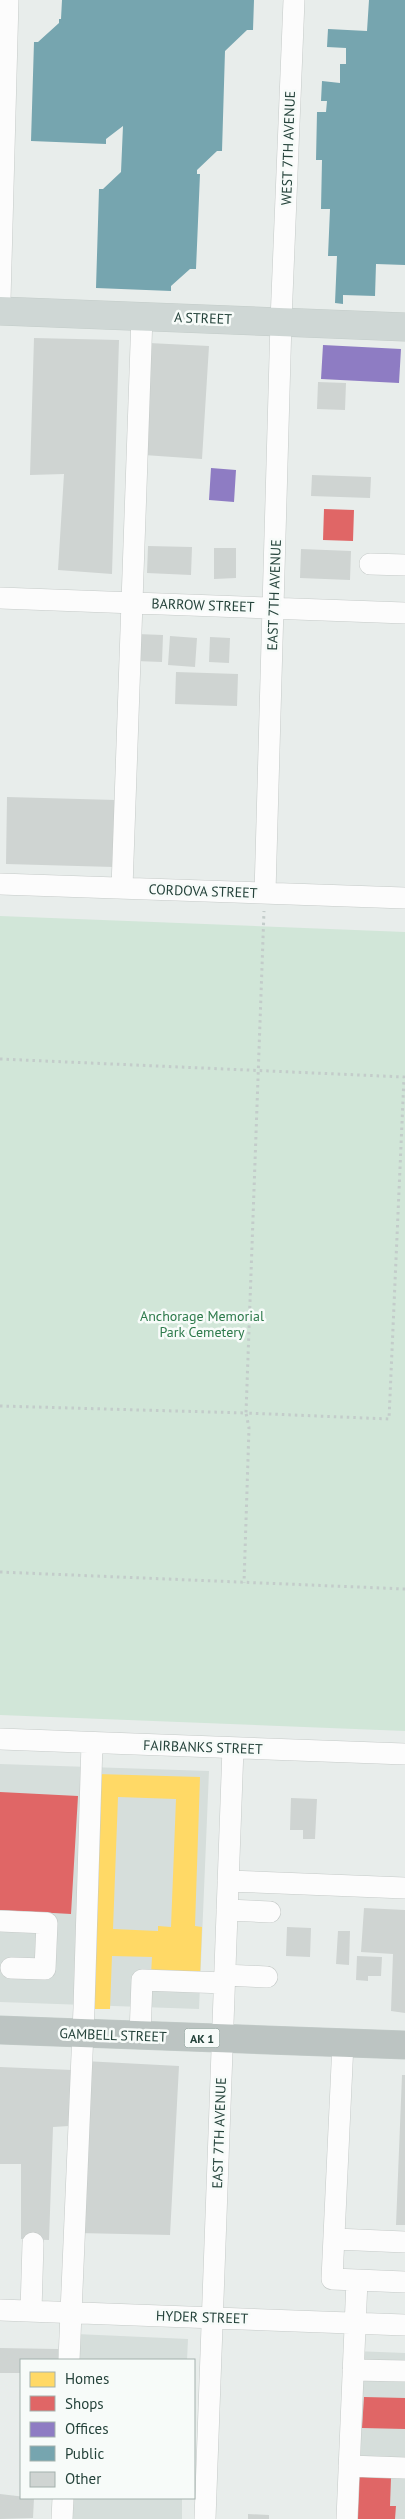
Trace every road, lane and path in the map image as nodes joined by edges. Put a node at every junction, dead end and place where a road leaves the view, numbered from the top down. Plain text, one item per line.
1 (8, 0) edge
2 (294, 0) edge
3 (4, 27) edge
4 (0, 287) edge
5 (0, 300) edge
6 (282, 309) junction
7 (0, 311) edge
8 (142, 316) junction
9 (405, 327) edge
10 (370, 564) dead end
11 (405, 565) edge
12 (0, 598) edge
13 (133, 603) junction
14 (274, 608) junction
15 (405, 613) edge
16 (0, 884) edge
17 (122, 888) junction
18 (265, 893) junction
19 (405, 898) edge
20 (0, 1059) edge
21 (258, 1070) junction
22 (0, 1406) edge
23 (246, 1412) junction
24 (0, 1572) edge
25 (244, 1583) junction
26 (405, 1590) edge
27 (0, 1740) edge
28 (92, 1743) junction
29 (233, 1748) junction
30 (405, 1754) edge
31 (228, 1881) junction
32 (405, 1888) edge
33 (227, 1910) junction
34 (270, 1912) dead end
35 (0, 1921) edge
36 (12, 1968) dead end
37 (267, 1977) dead end
38 (225, 1979) junction
39 (0, 2030) edge
40 (82, 2033) junction
41 (140, 2036) junction
42 (223, 2039) junction
43 (343, 2043) junction
44 (405, 2045) edge
45 (335, 2239) junction
46 (405, 2242) edge
47 (33, 2243) dead end
48 (357, 2280) junction
49 (405, 2282) edge
50 (0, 2310) edge
51 (31, 2312) junction
52 (70, 2313) junction
53 (213, 2318) junction
54 (355, 2323) junction
55 (405, 2325) edge
56 (68, 2359) edge
57 (353, 2370) junction
58 (405, 2371) edge
59 (349, 2466) junction
60 (405, 2468) edge
61 (63, 2499) edge
62 (62, 2519) edge
63 (205, 2519) edge
64 (348, 2519) edge

1 - 3 street
2 - 6 street, WEST 7TH AVENUE
3 - 4 street
4 - 5 street
6 - 8 main road, A STREET
6 - 9 main road, A STREET
6 - 14 street, EAST 7TH AVENUE
7 - 8 main road, A STREET
8 - 13 street
10 - 11 street
12 - 13 street, BARROW STREET
13 - 14 street, BARROW STREET
13 - 17 street
14 - 15 street, BARROW STREET
14 - 18 street, EAST 7TH AVENUE
16 - 17 street, CORDOVA STREET
17 - 18 street, CORDOVA STREET
18 - 19 street, CORDOVA STREET
18 - 21 path
20 - 21 path
21 - 23 path
21 - 23 path
22 - 23 path
23 - 25 path
24 - 25 path
25 - 26 path
27 - 28 street, FAIRBANKS STREET
28 - 29 street, FAIRBANKS STREET
28 - 40 street
29 - 30 street, FAIRBANKS STREET
29 - 31 street, EAST 7TH AVENUE
31 - 32 street
31 - 33 street, EAST 7TH AVENUE
33 - 34 street
33 - 38 street, EAST 7TH AVENUE
35 - 36 street
37 - 38 street
38 - 41 street
38 - 42 street, EAST 7TH AVENUE
39 - 40 highway, GAMBELL STREET / AK 1
40 - 41 highway, GAMBELL STREET / AK 1
40 - 52 street
41 - 42 highway, GAMBELL STREET / AK 1
42 - 43 highway, GAMBELL STREET / AK 1
42 - 53 street, EAST 7TH AVENUE
43 - 44 highway, GAMBELL STREET / AK 1
43 - 45 street
45 - 46 street
45 - 48 street
47 - 51 street
48 - 49 street
48 - 54 street
50 - 51 street, HYDER STREET
51 - 52 street, HYDER STREET
52 - 53 street, HYDER STREET
52 - 56 street
53 - 54 street, HYDER STREET
53 - 63 street, EAST 7TH AVENUE
54 - 55 street, HYDER STREET
54 - 57 street
57 - 58 street
57 - 59 street
59 - 60 street
59 - 64 street
61 - 62 street

